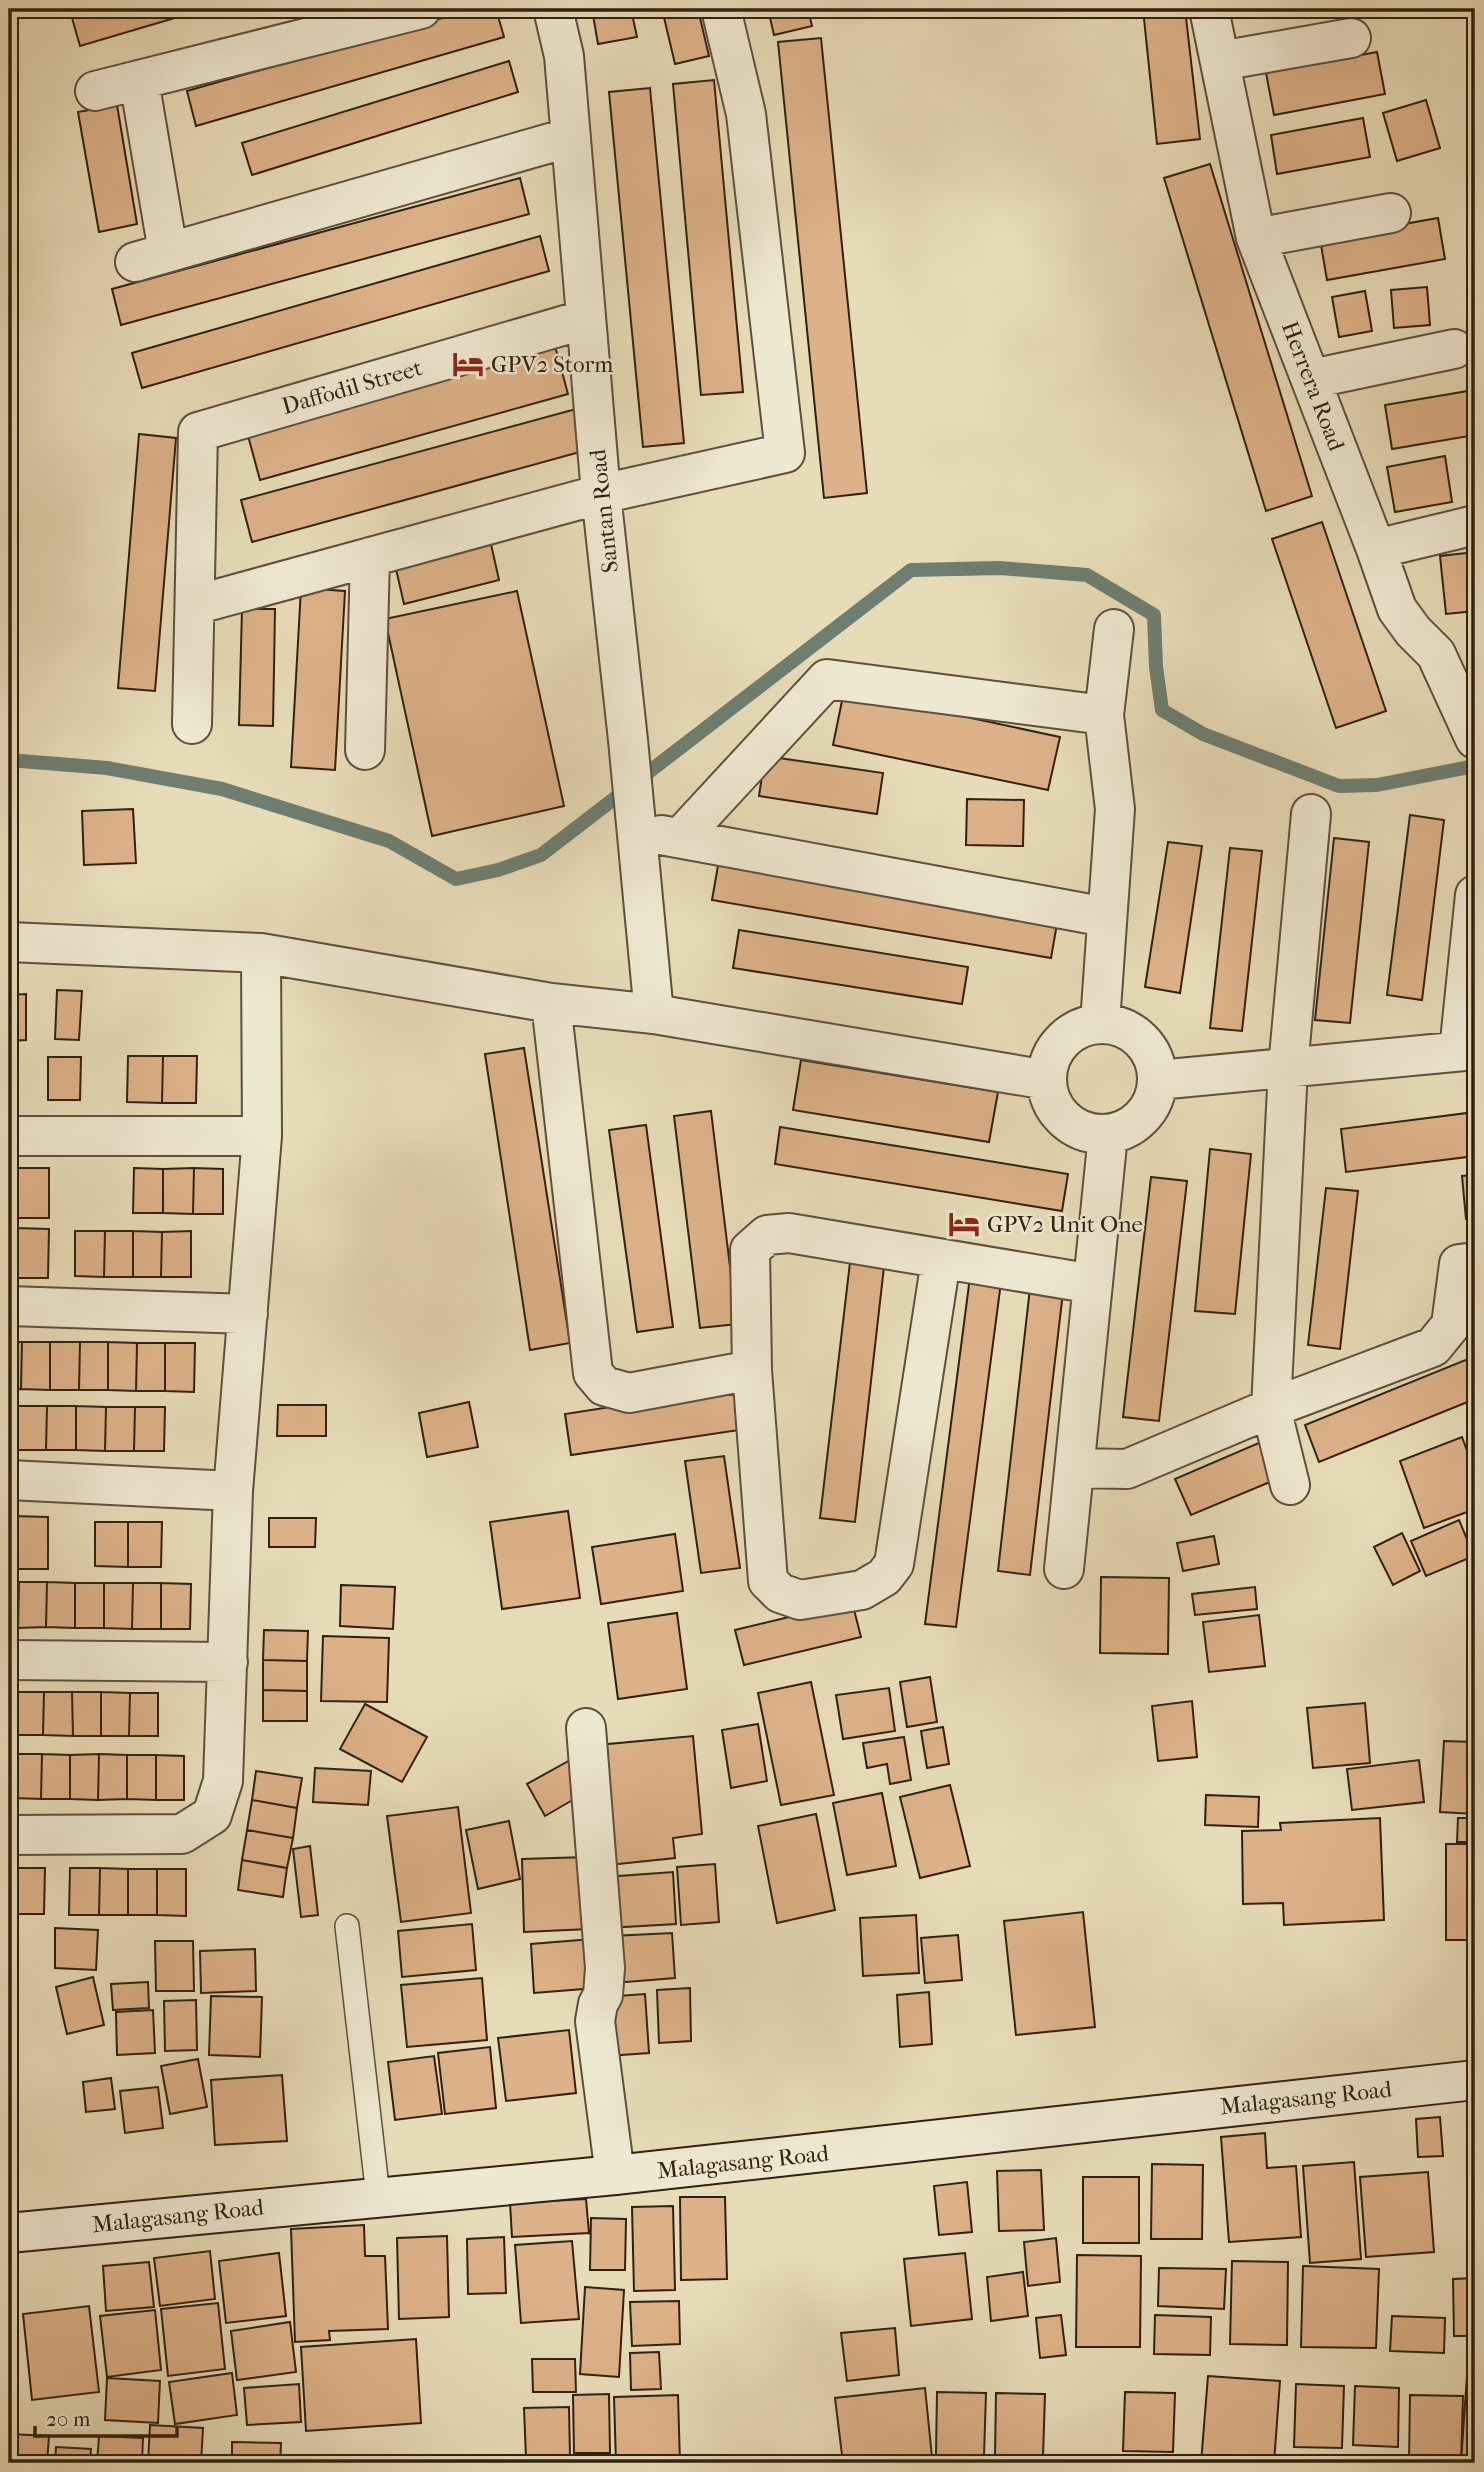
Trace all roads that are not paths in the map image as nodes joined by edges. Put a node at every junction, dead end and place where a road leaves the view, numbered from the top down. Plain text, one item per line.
1 (421, 9) edge
2 (553, 9) edge
3 (720, 9) edge
4 (1209, 9) edge
5 (1351, 38) dead end
6 (1220, 61) junction
7 (139, 80) junction
8 (95, 91) dead end
9 (571, 137) junction
10 (1391, 213) dead end
11 (1256, 238) junction
12 (586, 319) junction
13 (1454, 349) dead end
14 (1311, 379) junction
15 (601, 494) junction
16 (1475, 525) edge
17 (1376, 549) junction
18 (370, 557) junction
19 (195, 604) junction
20 (1114, 629) dead end
21 (1104, 715) junction
22 (192, 724) dead end
23 (1475, 739) edge
24 (365, 750) dead end
25 (1311, 814) dead end
26 (635, 820) junction
27 (680, 838) junction
28 (1475, 895) edge
29 (1106, 917) junction
30 (9, 942) edge
31 (261, 953) junction
32 (551, 1003) junction
33 (654, 1014) junction
34 (1100, 1023) junction
35 (1467, 1050) edge
36 (1288, 1068) junction
37 (1047, 1080) junction
38 (1158, 1080) junction
39 (1108, 1135) junction
40 (9, 1136) edge
41 (262, 1136) junction
42 (941, 1260) junction
43 (1475, 1262) edge
44 (1093, 1284) junction
45 (9, 1306) edge
46 (248, 1314) junction
47 (752, 1370) junction
48 (1271, 1408) junction
49 (1075, 1468) junction
50 (9, 1480) edge
51 (1290, 1485) dead end
52 (233, 1490) junction
53 (1065, 1569) dead end
54 (9, 1660) edge
55 (228, 1662) junction
56 (586, 1728) dead end
57 (9, 1835) edge
58 (347, 1926) dead end
59 (1475, 2080) edge
60 (615, 2175) junction
61 (378, 2196) junction
62 (9, 2233) edge

1 - 7 street
2 - 9 street, Santan Road
3 - 15 street
4 - 6 street, Herrera Road
5 - 6 street
6 - 11 street, Herrera Road
7 - 8 street
7 - 9 street
9 - 12 street, Santan Road
10 - 11 street
11 - 14 street, Herrera Road
12 - 15 street, Santan Road
12 - 19 street, Daffodil Street
13 - 14 street
14 - 17 street, Herrera Road
15 - 18 street
15 - 26 street, Santan Road
16 - 17 street
17 - 23 street, Herrera Road
18 - 19 street
18 - 24 street
19 - 22 street
20 - 21 street
21 - 27 street
21 - 29 street
25 - 36 street
26 - 27 street
26 - 33 street, Santan Road
27 - 29 street
28 - 35 street
29 - 34 street
30 - 31 street
31 - 32 street
31 - 41 street
32 - 33 street
32 - 47 street
33 - 37 street
34 - 37 street
34 - 38 street
35 - 36 street
36 - 38 street
36 - 48 street
37 - 39 street
38 - 39 street
39 - 44 street
40 - 41 street
41 - 46 street
42 - 44 street
42 - 47 street
42 - 47 street
43 - 48 street
44 - 49 street
45 - 46 street
46 - 52 street
48 - 49 street
48 - 51 street
49 - 53 street
50 - 52 street
52 - 55 street
54 - 55 street
55 - 57 street
56 - 60 street
58 - 61 lane
59 - 60 street, Malagasang Road
60 - 61 street, Malagasang Road
61 - 62 street, Malagasang Road

